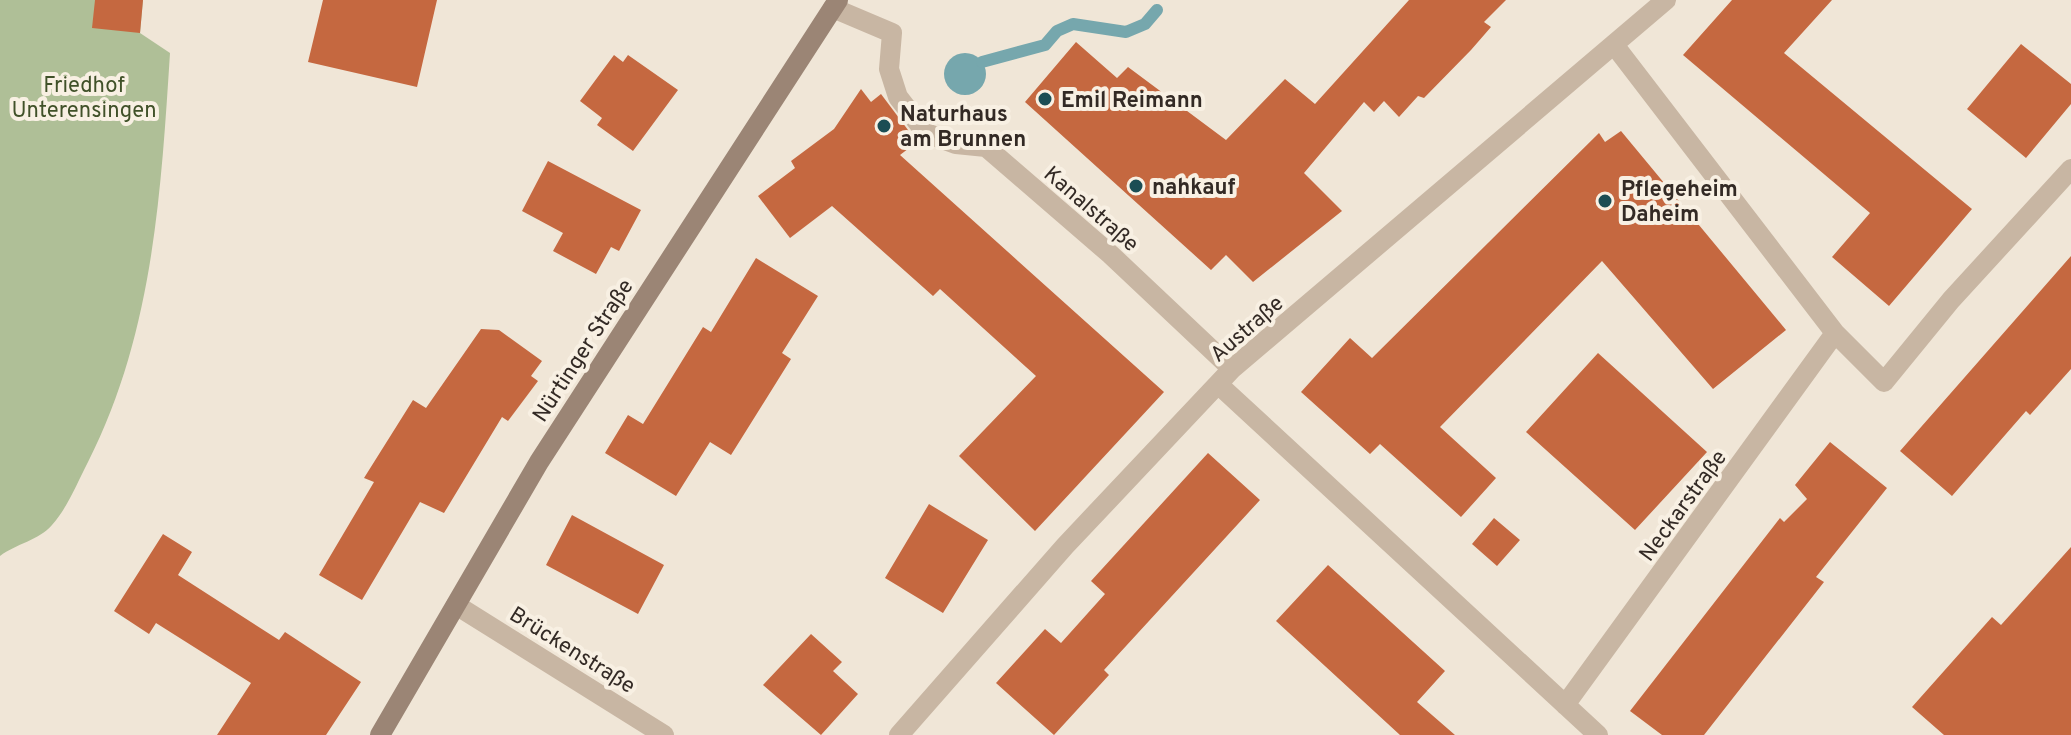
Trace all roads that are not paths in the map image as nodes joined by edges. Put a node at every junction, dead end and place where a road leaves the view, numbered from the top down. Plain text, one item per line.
1 (1666, 0) edge
2 (835, 4) edge
3 (1615, 46) junction
4 (2071, 169) edge
5 (1835, 333) junction
6 (1226, 377) junction
7 (456, 605) junction
8 (1565, 705) junction
9 (380, 735) edge
10 (664, 735) edge
11 (899, 735) edge
12 (1598, 735) edge

1 - 3 street, Austraße
2 - 6 street, Kanalstraße
2 - 7 street, Nürtinger Straße
3 - 5 street
3 - 6 street, Austraße
4 - 5 street
5 - 8 street, Neckarstraße
6 - 8 street, Kanalstraße
6 - 11 street, Austraße
7 - 9 street, Nürtinger Straße
7 - 10 street, Brückenstraße
8 - 12 street, Kanalstraße

